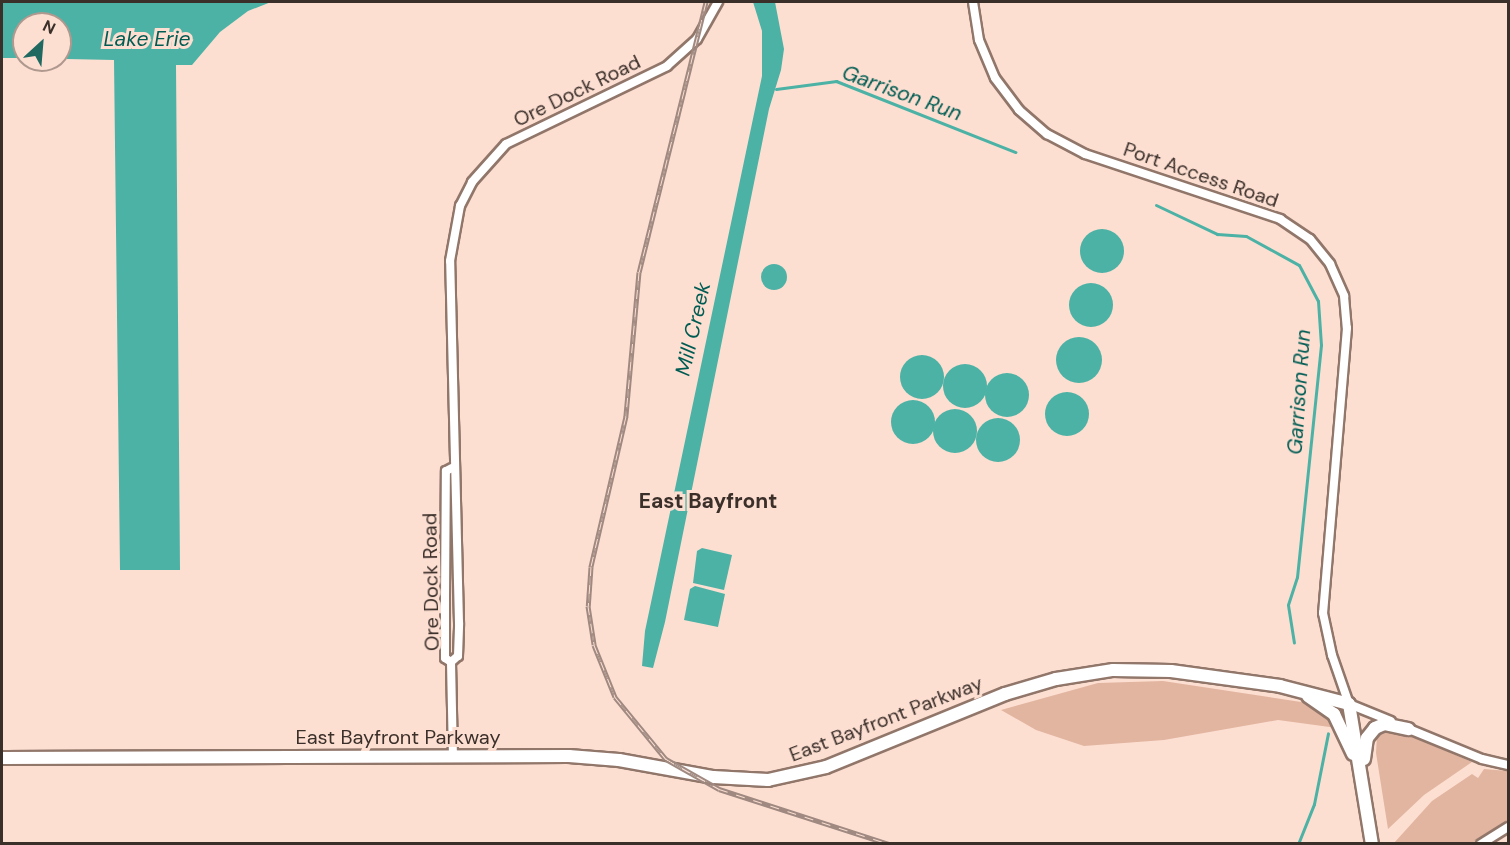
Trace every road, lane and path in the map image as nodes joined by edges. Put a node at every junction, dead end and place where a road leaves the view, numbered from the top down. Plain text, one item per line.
1 (718, 2) edge
2 (973, 2) edge
3 (452, 468) junction
4 (451, 662) junction
5 (1294, 689) junction
6 (1349, 704) junction
7 (1408, 729) junction
8 (453, 756) junction
9 (2, 758) edge
10 (1509, 765) edge
11 (1364, 784) junction
12 (1509, 827) edge
13 (1372, 843) edge
14 (1481, 843) edge

1 - 3 street, Ore Dock Road
2 - 6 street, Port Access Road
3 - 4 street, Ore Dock Road
3 - 4 street, Ore Dock Road
4 - 8 street, Ore Dock Road
5 - 6 highway, East Bayfront Parkway
5 - 8 highway, East Bayfront Parkway
5 - 11 highway
6 - 7 street
6 - 11 highway
7 - 10 street
7 - 11 highway
8 - 9 highway, East Bayfront Parkway
11 - 13 highway
12 - 14 street

